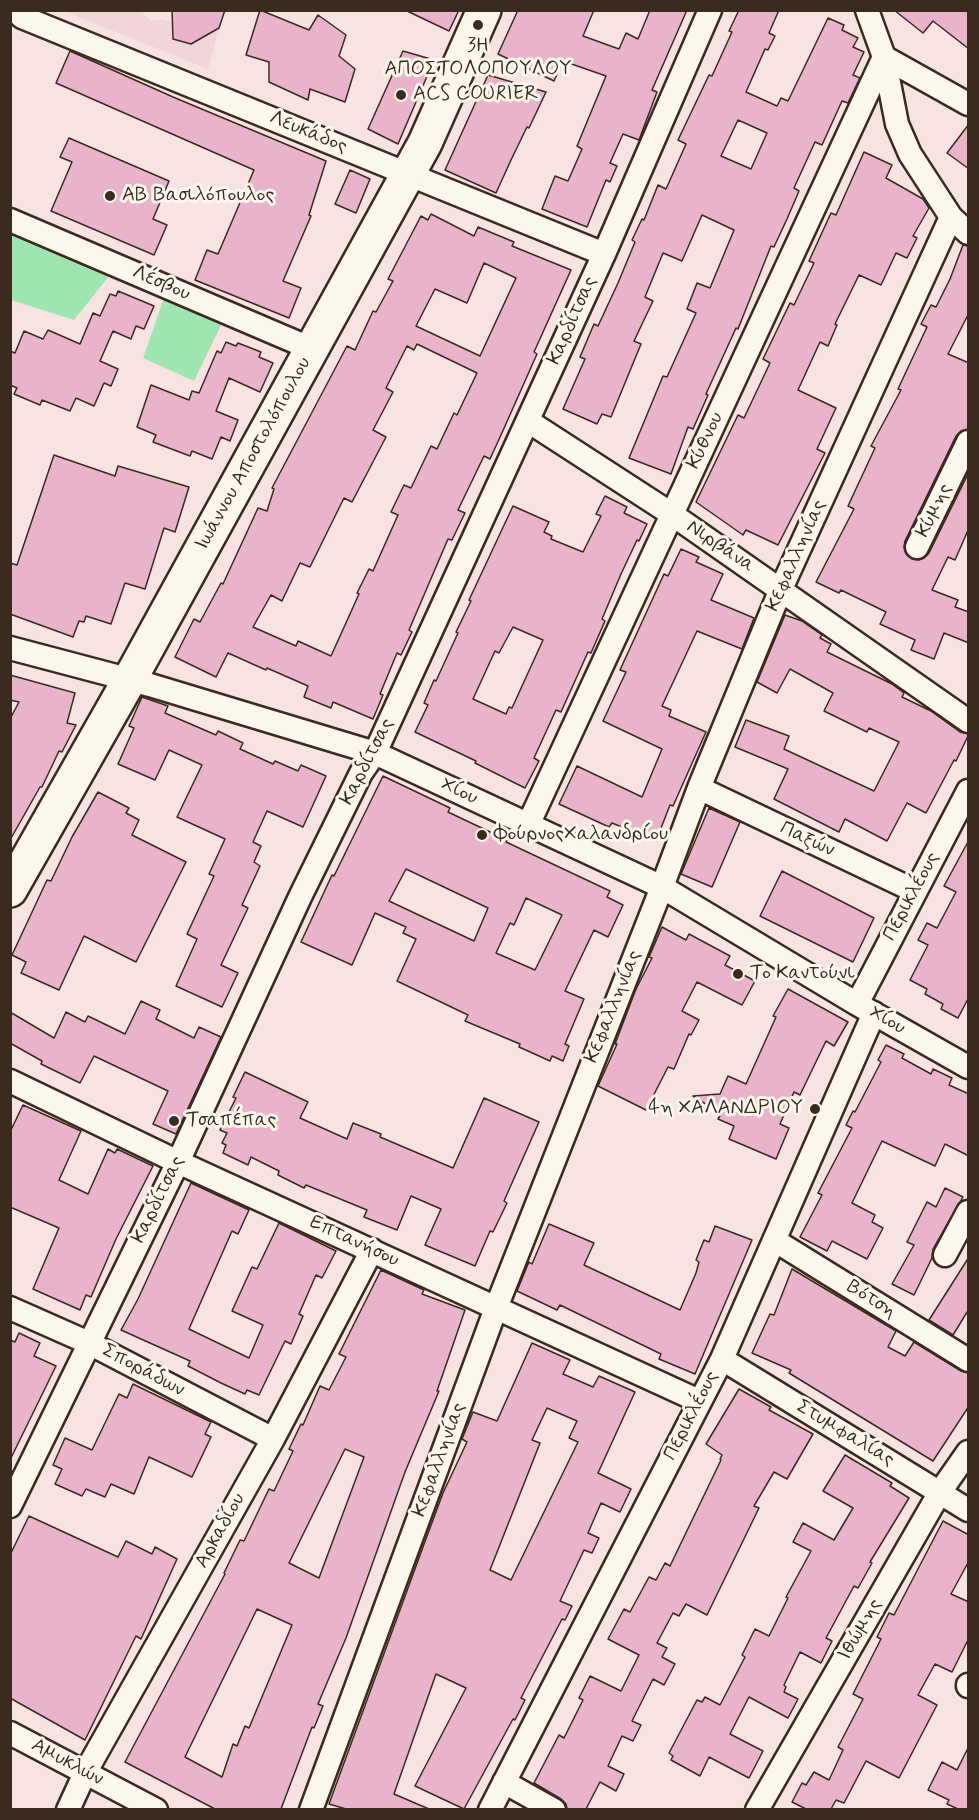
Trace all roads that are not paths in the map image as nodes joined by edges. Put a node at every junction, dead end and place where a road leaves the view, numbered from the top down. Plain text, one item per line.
1 (15, 10) edge
2 (484, 10) edge
3 (710, 10) edge
4 (867, 10) edge
5 (884, 57) junction
6 (969, 104) edge
7 (408, 174) junction
8 (951, 217) junction
9 (10, 220) edge
10 (969, 233) edge
11 (604, 254) junction
12 (312, 349) junction
13 (528, 421) junction
14 (969, 442) edge
15 (673, 515) junction
16 (917, 547) dead end
17 (781, 589) junction
18 (10, 648) edge
19 (130, 680) junction
20 (969, 721) edge
21 (375, 753) junction
22 (699, 788) junction
23 (969, 791) edge
24 (528, 825) junction
25 (662, 887) junction
26 (10, 890) edge
27 (915, 891) junction
28 (865, 1009) junction
29 (969, 1067) edge
30 (10, 1081) edge
31 (178, 1162) junction
32 (969, 1212) edge
33 (774, 1240) junction
34 (372, 1250) junction
35 (945, 1256) dead end
36 (10, 1308) edge
37 (496, 1308) junction
38 (89, 1343) junction
39 (722, 1359) junction
40 (969, 1360) edge
41 (699, 1401) junction
42 (273, 1439) junction
43 (969, 1452) edge
44 (940, 1492) junction
45 (10, 1506) edge
46 (969, 1510) edge
47 (10, 1733) edge
48 (85, 1773) junction
49 (504, 1782) junction
50 (68, 1809) edge
51 (156, 1809) edge
52 (311, 1809) edge
53 (490, 1809) edge
54 (554, 1809) edge
55 (757, 1809) edge

1 - 7 street, Λευκάδος
2 - 7 street, Ιωάννου Αποστολόπουλου
3 - 11 street, Καρδίτσας
4 - 5 street
5 - 6 street
5 - 8 street
5 - 15 street, Κύθνου
7 - 11 street, Λευκάδος
7 - 12 street, Ιωάννου Αποστολόπουλου
8 - 10 street
8 - 17 street, Κεφαλληνίας
9 - 12 street, Λέσβου
11 - 13 street, Καρδίτσας
12 - 19 street, Ιωάννου Αποστολόπουλου
13 - 15 street, Νιρβάνα
13 - 21 street, Καρδίτσας
14 - 16 street, Κύμης
15 - 17 street, Νιρβάνα
15 - 24 street, Κύθνου
17 - 20 street, Νιρβάνα
17 - 22 street, Κεφαλληνίας
18 - 19 street, Χίου
19 - 21 street, Χίου
19 - 26 street, Ιωάννου Αποστολόπουλου
21 - 24 street, Χίου
21 - 31 street, Καρδίτσας
22 - 25 street, Κεφαλληνίας
22 - 27 street, Παξών
23 - 27 street, Περικλέους
24 - 25 street, Χίου
25 - 28 street, Χίου
25 - 37 street, Κεφαλληνίας
27 - 28 street, Περικλέους
28 - 29 street, Χίου
28 - 33 street, Περικλέους
30 - 31 street, Επτανήσου
31 - 34 street, Επτανήσου
31 - 38 street, Καρδίτσας
32 - 35 street
33 - 39 street, Περικλέους
33 - 40 street, Βότση
34 - 37 street, Επτανήσου
34 - 42 street, Αρκαδίου
36 - 38 street, Σποράδων
37 - 41 street, Επτανήσου
37 - 52 street, Κεφαλληνίας
38 - 42 street, Σποράδων
38 - 45 street, Καρδίτσας
39 - 41 street, Περικλέους
39 - 44 street, Στυμφαλίας
41 - 49 street, Περικλέους
42 - 48 street, Αρκαδίου
43 - 44 street, Ιθώμης
44 - 46 street, Στυμφαλίας
44 - 55 street, Ιθώμης
47 - 48 street, Αμυκλών
48 - 50 street, Αρκαδίου
48 - 51 street, Αμυκλών
49 - 53 street, Περικλέους
49 - 54 street

